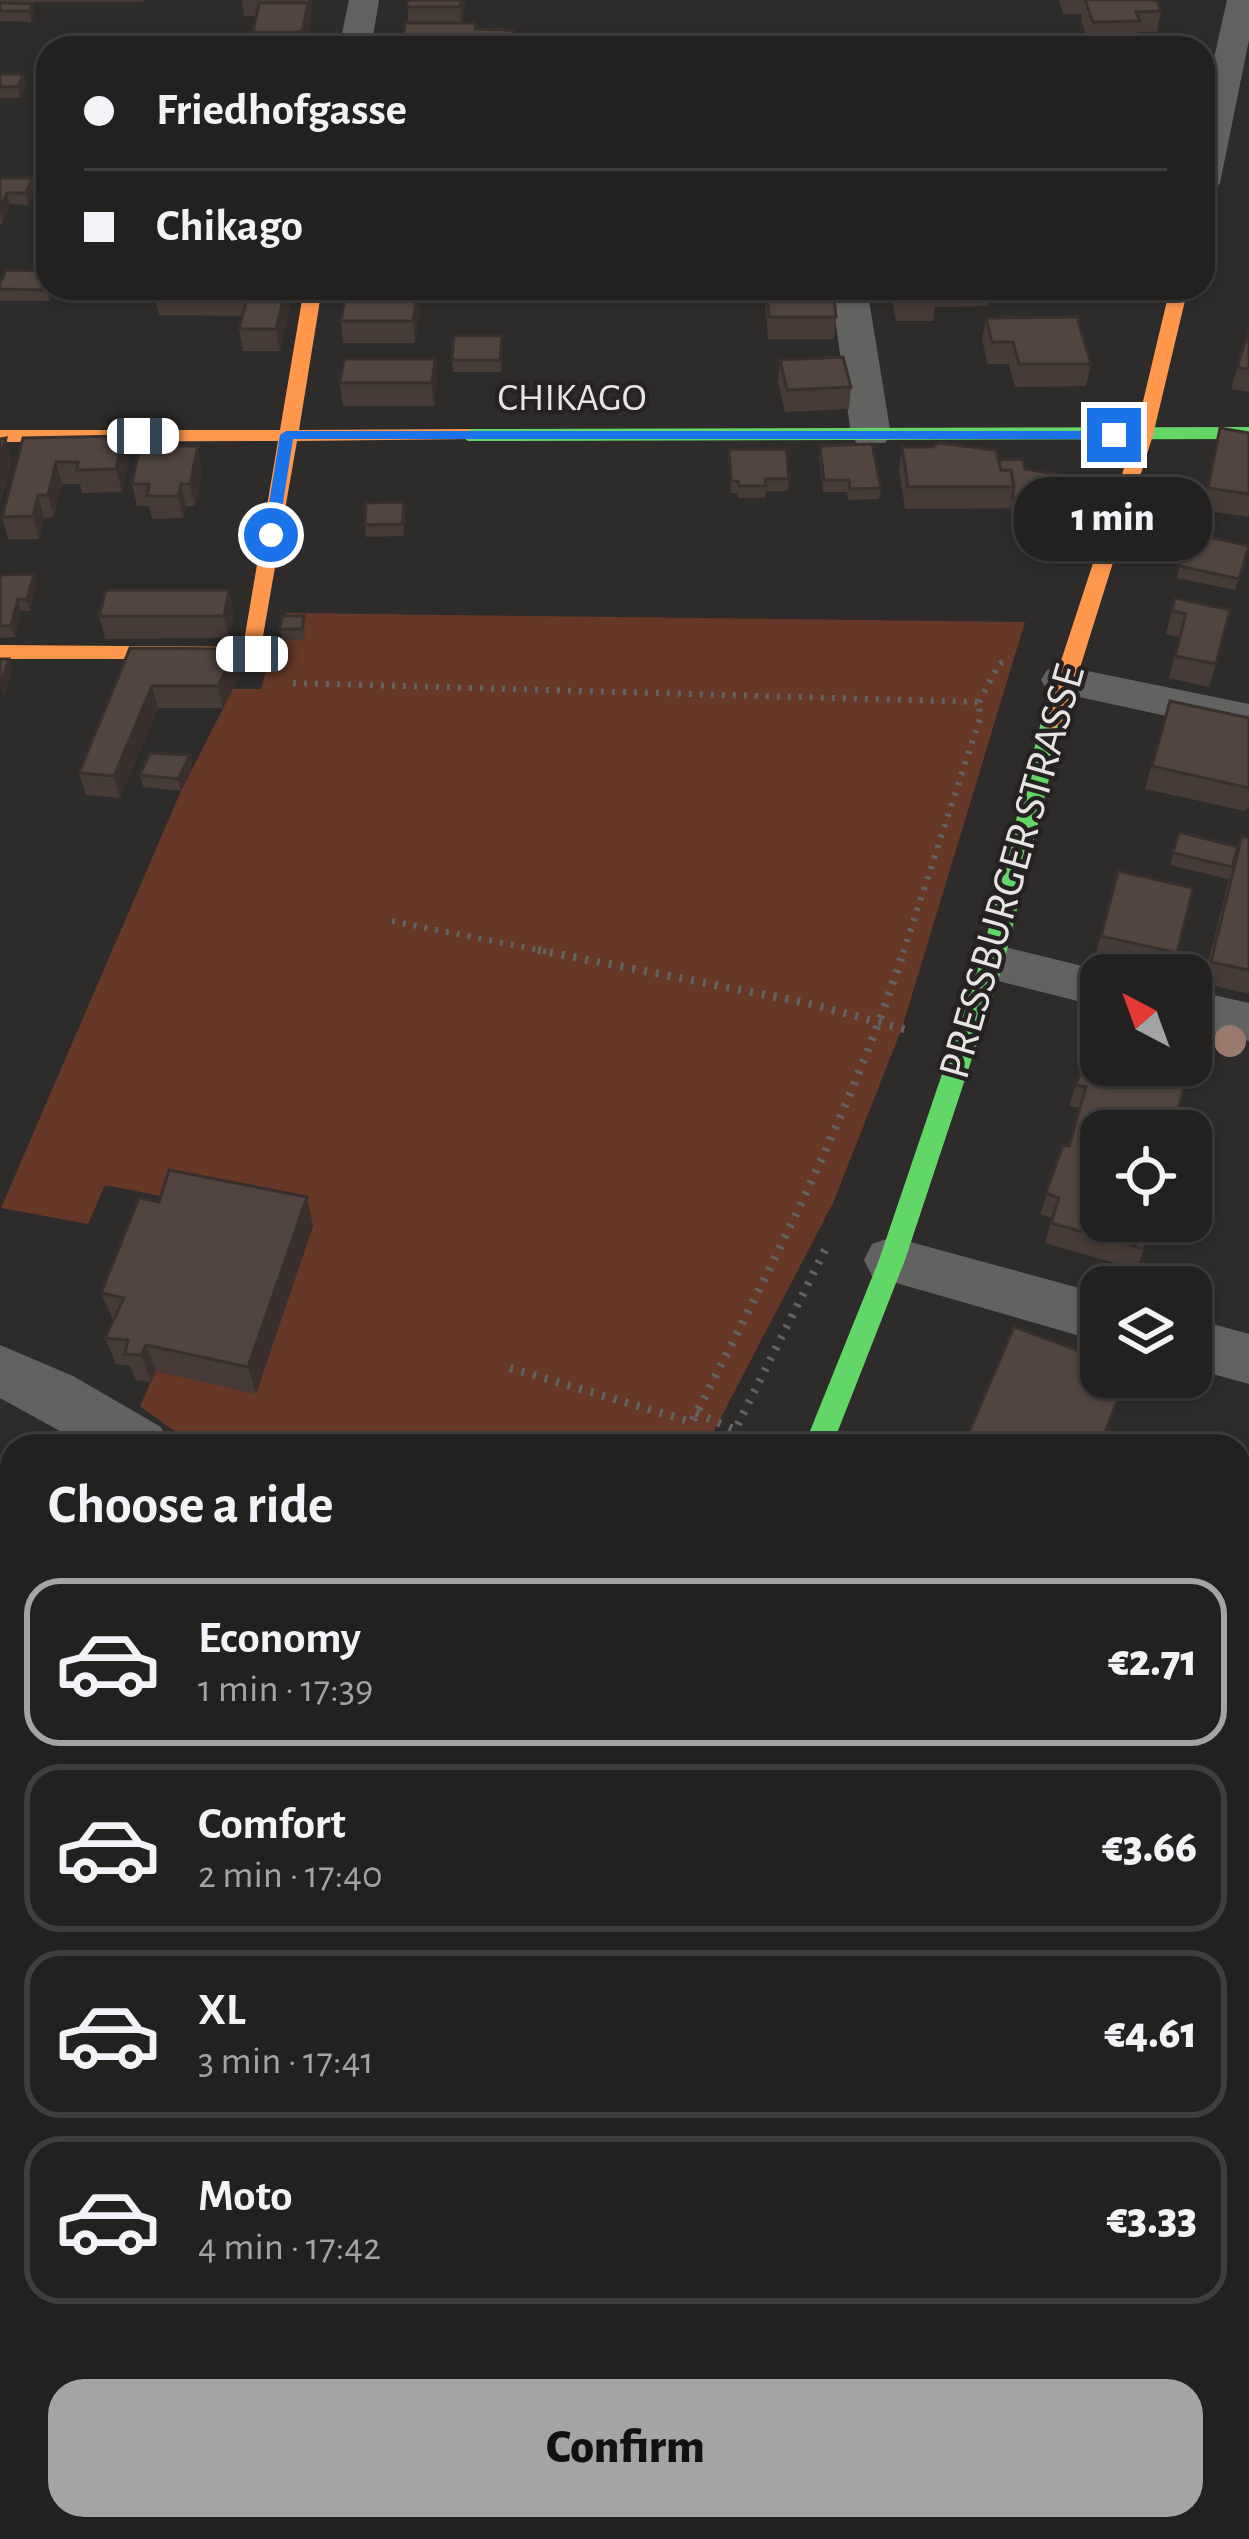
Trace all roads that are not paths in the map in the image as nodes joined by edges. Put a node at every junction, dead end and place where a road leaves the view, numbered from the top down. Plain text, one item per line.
1 (364, 0) edge
2 (1242, 0) edge
3 (357, 36) edge
4 (1234, 111) edge
5 (1215, 155) edge
6 (311, 300) edge
7 (851, 300) edge
8 (1176, 300) edge
9 (1249, 434) edge
10 (286, 435) junction
11 (871, 435) junction
12 (1144, 435) junction
13 (0, 436) edge
14 (0, 652) edge
15 (1063, 680) junction
16 (1249, 719) edge
17 (992, 962) junction
18 (1080, 983) edge
19 (1212, 1014) edge
20 (1249, 1022) edge
21 (892, 1260) junction
22 (1080, 1312) edge
23 (1212, 1348) edge
24 (1249, 1359) edge
25 (0, 1370) edge
26 (120, 1434) edge
27 (823, 1434) edge

1 - 3 street
2 - 4 street
4 - 5 street
6 - 10 street
7 - 11 street
8 - 12 street, PRESSBURGER STRASSE
9 - 12 street, CHIKAGO
10 - 11 street, CHIKAGO
10 - 13 street, CHIKAGO
10 - 14 street
11 - 12 street, CHIKAGO
12 - 15 street, PRESSBURGER STRASSE
15 - 16 street
15 - 17 street, PRESSBURGER STRASSE
17 - 18 street
17 - 21 street, PRESSBURGER STRASSE
19 - 20 street
21 - 22 street
21 - 27 street, PRESSBURGER STRASSE
23 - 24 street
25 - 26 street

